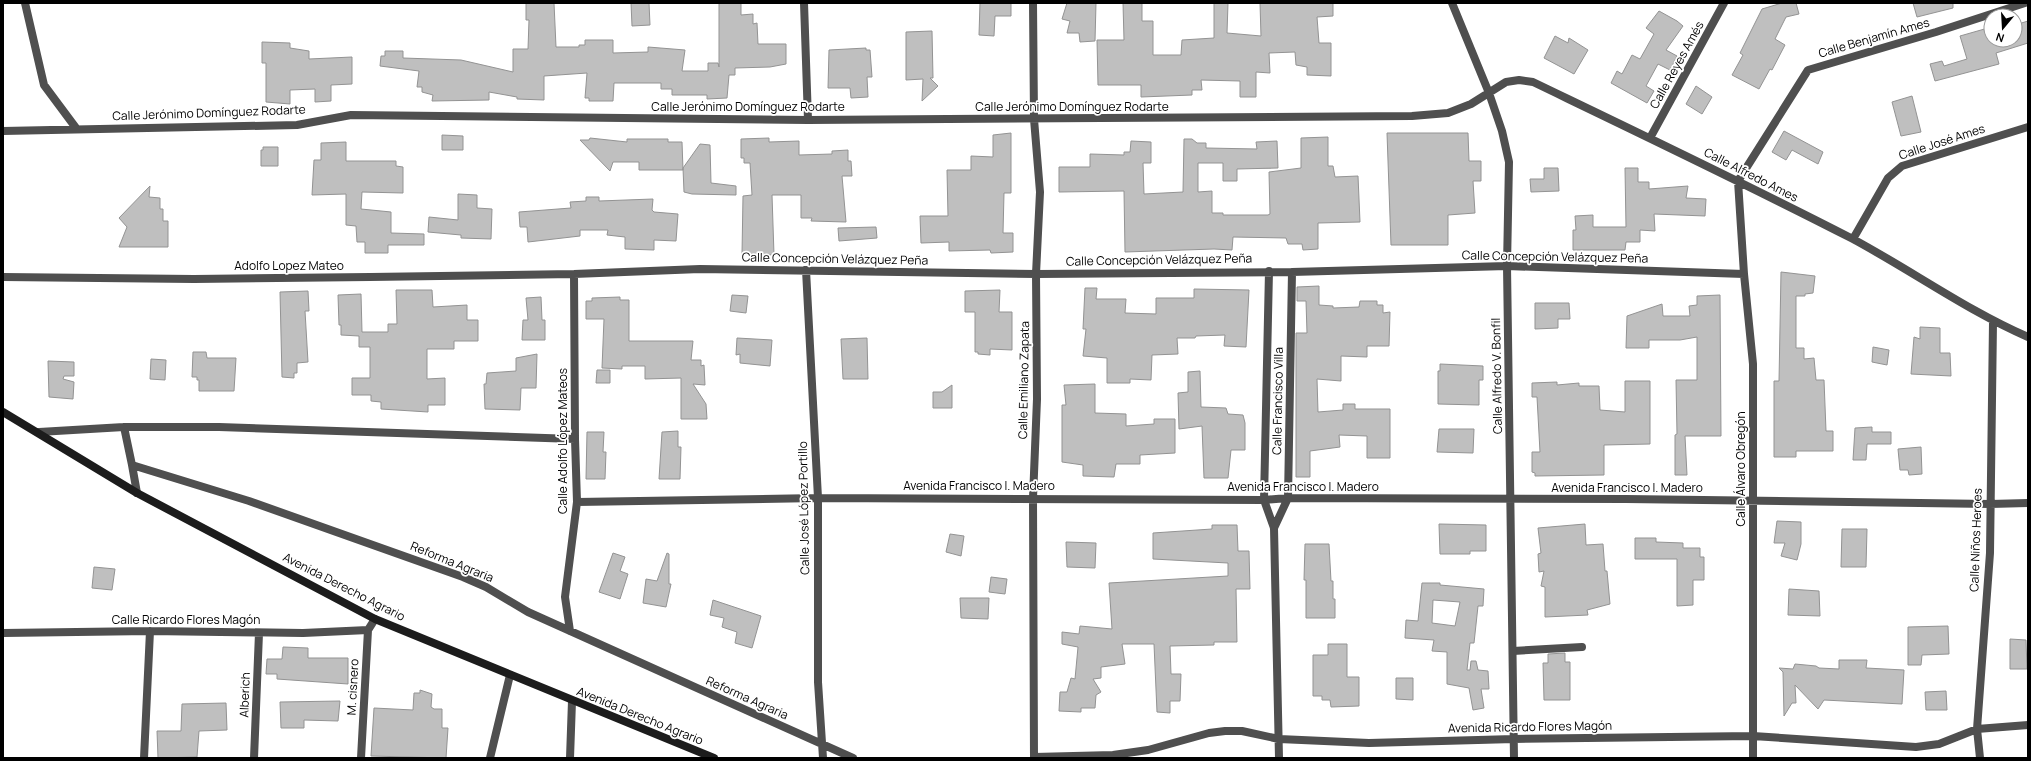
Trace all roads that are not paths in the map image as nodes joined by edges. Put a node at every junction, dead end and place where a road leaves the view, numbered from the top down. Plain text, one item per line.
1 (25, 3) edge
2 (804, 3) edge
3 (1033, 3) edge
4 (1452, 3) edge
5 (1724, 3) edge
6 (2025, 3) edge
7 (1489, 93) junction
8 (1034, 119) junction
9 (808, 120) junction
10 (2028, 127) edge
11 (76, 128) junction
12 (3, 131) edge
13 (1650, 138) junction
14 (1738, 181) junction
15 (1853, 239) junction
16 (1508, 266) junction
17 (806, 270) junction
18 (1269, 271) junction
19 (1292, 272) junction
20 (574, 274) junction
21 (1036, 274) junction
22 (1744, 274) junction
23 (3, 277) edge
24 (1993, 322) junction
25 (2028, 337) edge
26 (3, 412) edge
27 (124, 426) junction
28 (39, 432) junction
29 (575, 439) junction
30 (132, 465) junction
31 (137, 493) junction
32 (818, 498) junction
33 (1033, 498) junction
34 (1288, 498) junction
35 (1264, 500) junction
36 (1511, 500) junction
37 (1753, 500) junction
38 (577, 502) junction
39 (2028, 503) edge
40 (1990, 504) junction
41 (1274, 528) junction
42 (375, 619) junction
43 (368, 630) junction
44 (150, 631) junction
45 (570, 631) junction
46 (3, 633) edge
47 (259, 633) junction
48 (1582, 648) dead end
49 (1513, 652) junction
50 (510, 675) junction
51 (572, 701) junction
52 (2028, 725) edge
53 (1977, 730) junction
54 (1753, 736) junction
55 (1514, 739) junction
56 (1279, 740) junction
57 (823, 746) junction
58 (144, 758) edge
59 (254, 758) edge
60 (361, 758) edge
61 (490, 758) edge
62 (570, 758) edge
63 (714, 758) edge
64 (824, 758) edge
65 (853, 758) edge
66 (1034, 758) edge
67 (1279, 758) edge
68 (1514, 758) edge
69 (1753, 758) edge
70 (1980, 758) edge

1 - 11 street
2 - 9 street
3 - 8 street, Calle Emiliano Zapata
4 - 7 street, Calle Alfredo V. Bonfil
5 - 13 street, Calle Reyes Amés
6 - 14 street, Calle Benjamín Ames
7 - 8 street, Calle Jerónimo Domínguez Rodarte
7 - 13 street, Calle Alfredo Ames
7 - 16 street, Calle Alfredo V. Bonfil
8 - 9 street, Calle Jerónimo Domínguez Rodarte
8 - 21 street, Calle Emiliano Zapata
9 - 11 street, Calle Jerónimo Domínguez Rodarte
10 - 15 street, Calle José Ames
11 - 12 street, Calle Jerónimo Domínguez Rodarte
13 - 14 street, Calle Alfredo Ames
14 - 15 street, Calle Alfredo Ames
14 - 22 street, Calle Álvaro Obregón
15 - 24 street, Calle Alfredo Ames
16 - 19 street, Calle Concepción Velázquez Peña
16 - 22 street, Calle Concepción Velázquez Peña
16 - 36 street, Calle Alfredo V. Bonfil
17 - 20 street, Calle Concepción Velázquez Peña
17 - 21 street, Calle Concepción Velázquez Peña
17 - 32 street, Calle José López Portillo
18 - 19 street, Calle Concepción Velázquez Peña
18 - 21 street, Calle Concepción Velázquez Peña
18 - 35 street, Calle Francisco Villa
19 - 34 street, Calle Francisco Villa
20 - 23 street, Adolfo Lopez Mateo
20 - 29 street, Calle Adolfo López Mateos
21 - 33 street, Calle Emiliano Zapata
22 - 37 street, Calle Álvaro Obregón
24 - 25 street, Calle Alfredo Ames
24 - 40 street, Calle Niños Heroes
26 - 28 street, Avenida Derecho Agrario
27 - 28 street
27 - 29 street
27 - 30 street
28 - 31 street, Avenida Derecho Agrario
29 - 38 street, Calle Adolfo López Mateos
30 - 31 street
30 - 45 street, Reforma Agraria
31 - 42 street, Avenida Derecho Agrario
32 - 33 street, Avenida Francisco I. Madero
32 - 38 street, Avenida Francisco I. Madero
32 - 57 street, Calle José López Portillo
33 - 35 street, Avenida Francisco I. Madero
33 - 66 street, Calle Emiliano Zapata
34 - 35 street, Avenida Francisco I. Madero
34 - 36 street, Avenida Francisco I. Madero
34 - 41 street, Calle Francisco Villa
35 - 41 street, Calle Francisco Villa
36 - 37 street, Avenida Francisco I. Madero
36 - 49 street, Calle Alfredo V. Bonfil
37 - 40 street, Avenida Francisco I. Madero
37 - 54 street, Calle Álvaro Obregón
38 - 45 street, Calle Adolfo López Mateos
39 - 40 street, Avenida Francisco I. Madero
40 - 53 street, Calle Niños Heroes
41 - 56 street, Calle Francisco Villa
42 - 43 street, M. cisnero
42 - 50 street, Avenida Derecho Agrario
43 - 47 street, Calle Ricardo Flores Magón
43 - 60 street, M. cisnero
44 - 46 street, Calle Ricardo Flores Magón
44 - 47 street, Calle Ricardo Flores Magón
44 - 58 street
45 - 57 street, Reforma Agraria
47 - 59 street, Alberich
48 - 49 street
49 - 55 street, Calle Alfredo V. Bonfil
50 - 51 street, Avenida Derecho Agrario
50 - 61 street
51 - 62 street
51 - 63 street, Avenida Derecho Agrario
52 - 53 street, Avenida Ricardo Flores Magón
53 - 54 street, Avenida Ricardo Flores Magón
53 - 70 street, Calle Niños Heroes
54 - 55 street, Avenida Ricardo Flores Magón
54 - 69 street, Calle Álvaro Obregón
55 - 56 street, Avenida Ricardo Flores Magón
55 - 68 street, Calle Alfredo V. Bonfil
56 - 66 street, Avenida Ricardo Flores Magón
56 - 67 street, Calle Francisco Villa
57 - 64 street, Calle José López Portillo
57 - 65 street, Reforma Agraria

